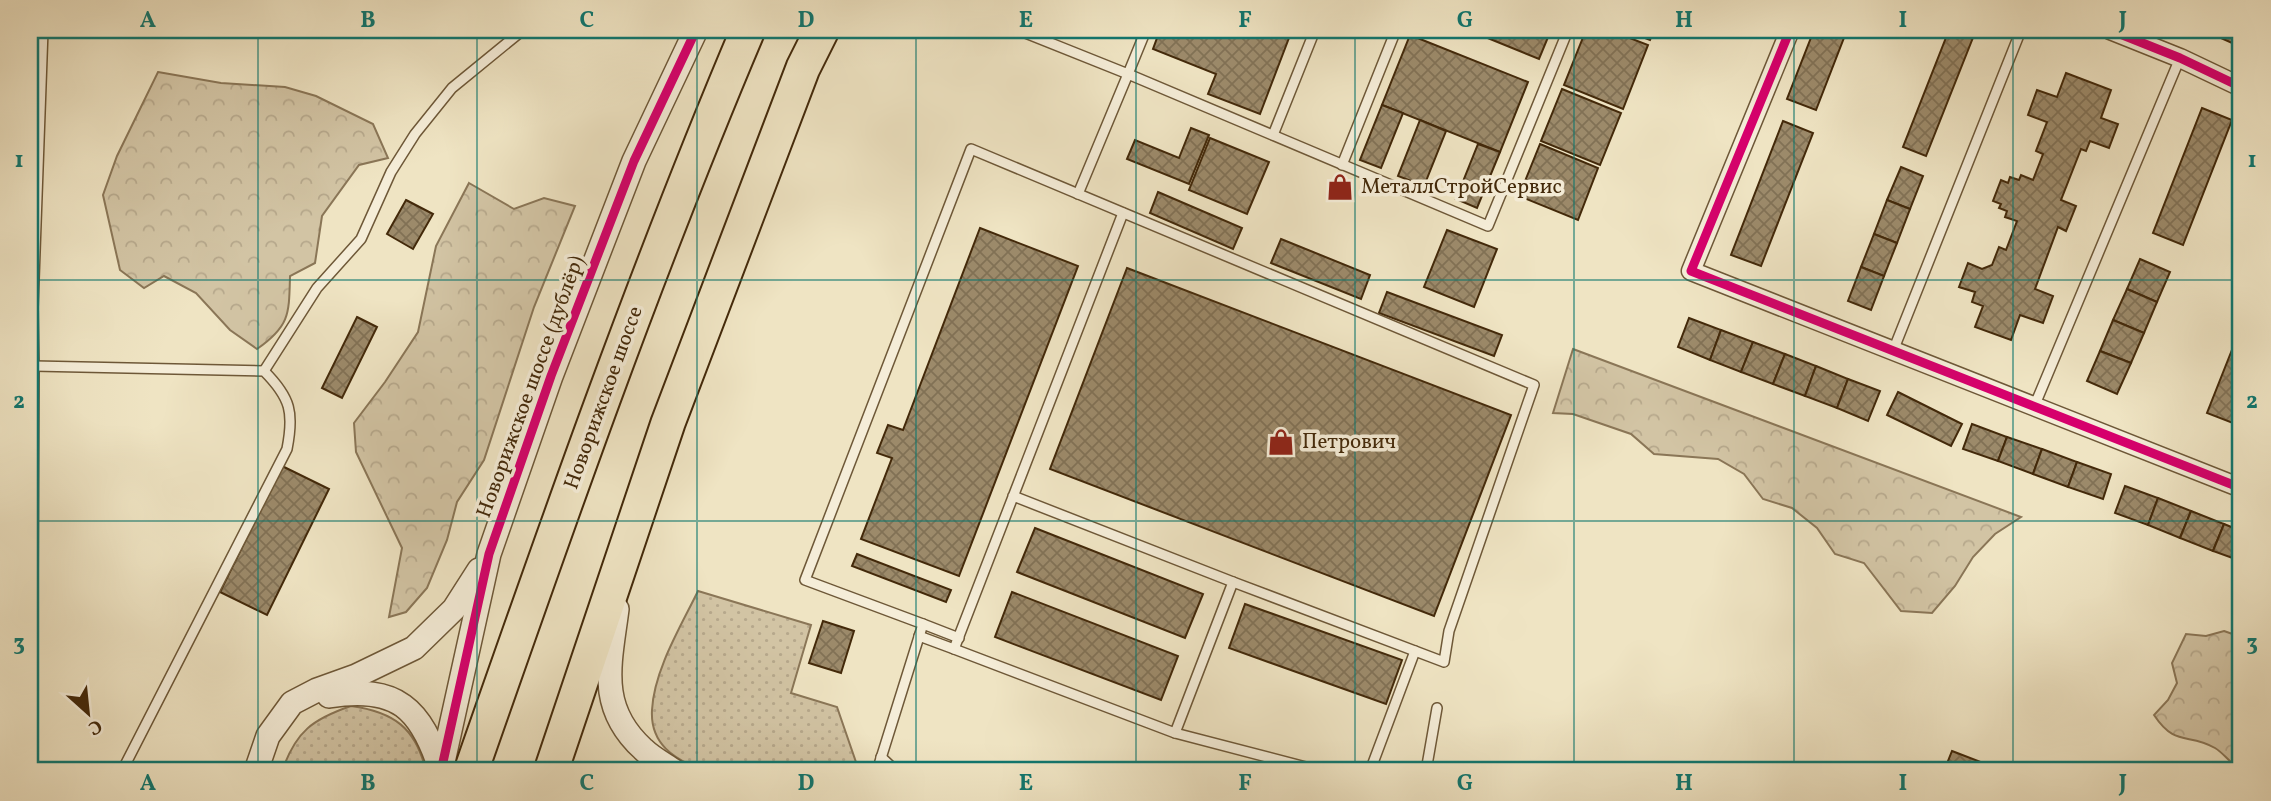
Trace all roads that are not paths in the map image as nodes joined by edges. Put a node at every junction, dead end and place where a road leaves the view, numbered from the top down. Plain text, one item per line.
1 (43, 30) edge
2 (523, 30) edge
3 (696, 30) edge
4 (748, 30) edge
5 (822, 30) edge
6 (1018, 30) edge
7 (1146, 30) edge
8 (1315, 30) edge
9 (1396, 30) edge
10 (1568, 30) edge
11 (1790, 30) edge
12 (2021, 30) edge
13 (2110, 30) edge
14 (2180, 58) junction
15 (1128, 74) junction
16 (2241, 87) edge
17 (1273, 135) junction
18 (1342, 165) junction
19 (1078, 194) junction
20 (1123, 213) junction
21 (32, 304) edge
22 (1893, 351) junction
23 (34, 366) junction
24 (264, 372) junction
25 (2034, 407) junction
26 (2241, 488) edge
27 (1013, 496) junction
28 (489, 554) junction
29 (622, 567) junction
30 (1233, 582) junction
31 (923, 624) junction
32 (919, 636) junction
33 (959, 638) junction
34 (954, 649) junction
35 (1415, 651) junction
36 (1437, 708) dead end
37 (1175, 733) junction
38 (268, 736) junction
39 (881, 757) junction
40 (32, 771) edge
41 (122, 771) edge
42 (256, 771) edge
43 (441, 771) edge
44 (471, 771) edge
45 (551, 771) edge
46 (674, 771) edge
47 (877, 771) edge
48 (896, 771) edge
49 (1321, 771) edge
50 (1370, 771) edge
51 (1426, 771) edge

1 - 21 lane
2 - 24 lane
3 - 28 street, Новорижское шоссе (дублёр)
4 - 44 highway, Новорижское шоссе
5 - 29 highway
6 - 15 lane
7 - 15 lane
8 - 17 lane
9 - 18 lane
10 - 18 lane
11 - 22 street
12 - 22 lane
13 - 14 street
14 - 16 street
14 - 25 lane
15 - 17 lane
15 - 19 lane
17 - 18 lane
19 - 20 lane
19 - 31 lane
20 - 27 lane
20 - 35 lane
21 - 23 lane
22 - 25 street
23 - 24 lane
23 - 40 lane
24 - 41 lane
25 - 26 street
27 - 30 lane
27 - 33 lane
28 - 38 street
28 - 43 street, Новорижское шоссе (дублёр)
29 - 45 highway
29 - 46 street
30 - 35 lane
30 - 37 lane
31 - 32 lane
31 - 33 lane
32 - 34 lane
32 - 39 lane
33 - 34 lane
34 - 37 lane
35 - 50 lane
36 - 51 lane
37 - 49 lane
38 - 42 street
38 - 43 street
39 - 47 lane
39 - 48 lane

